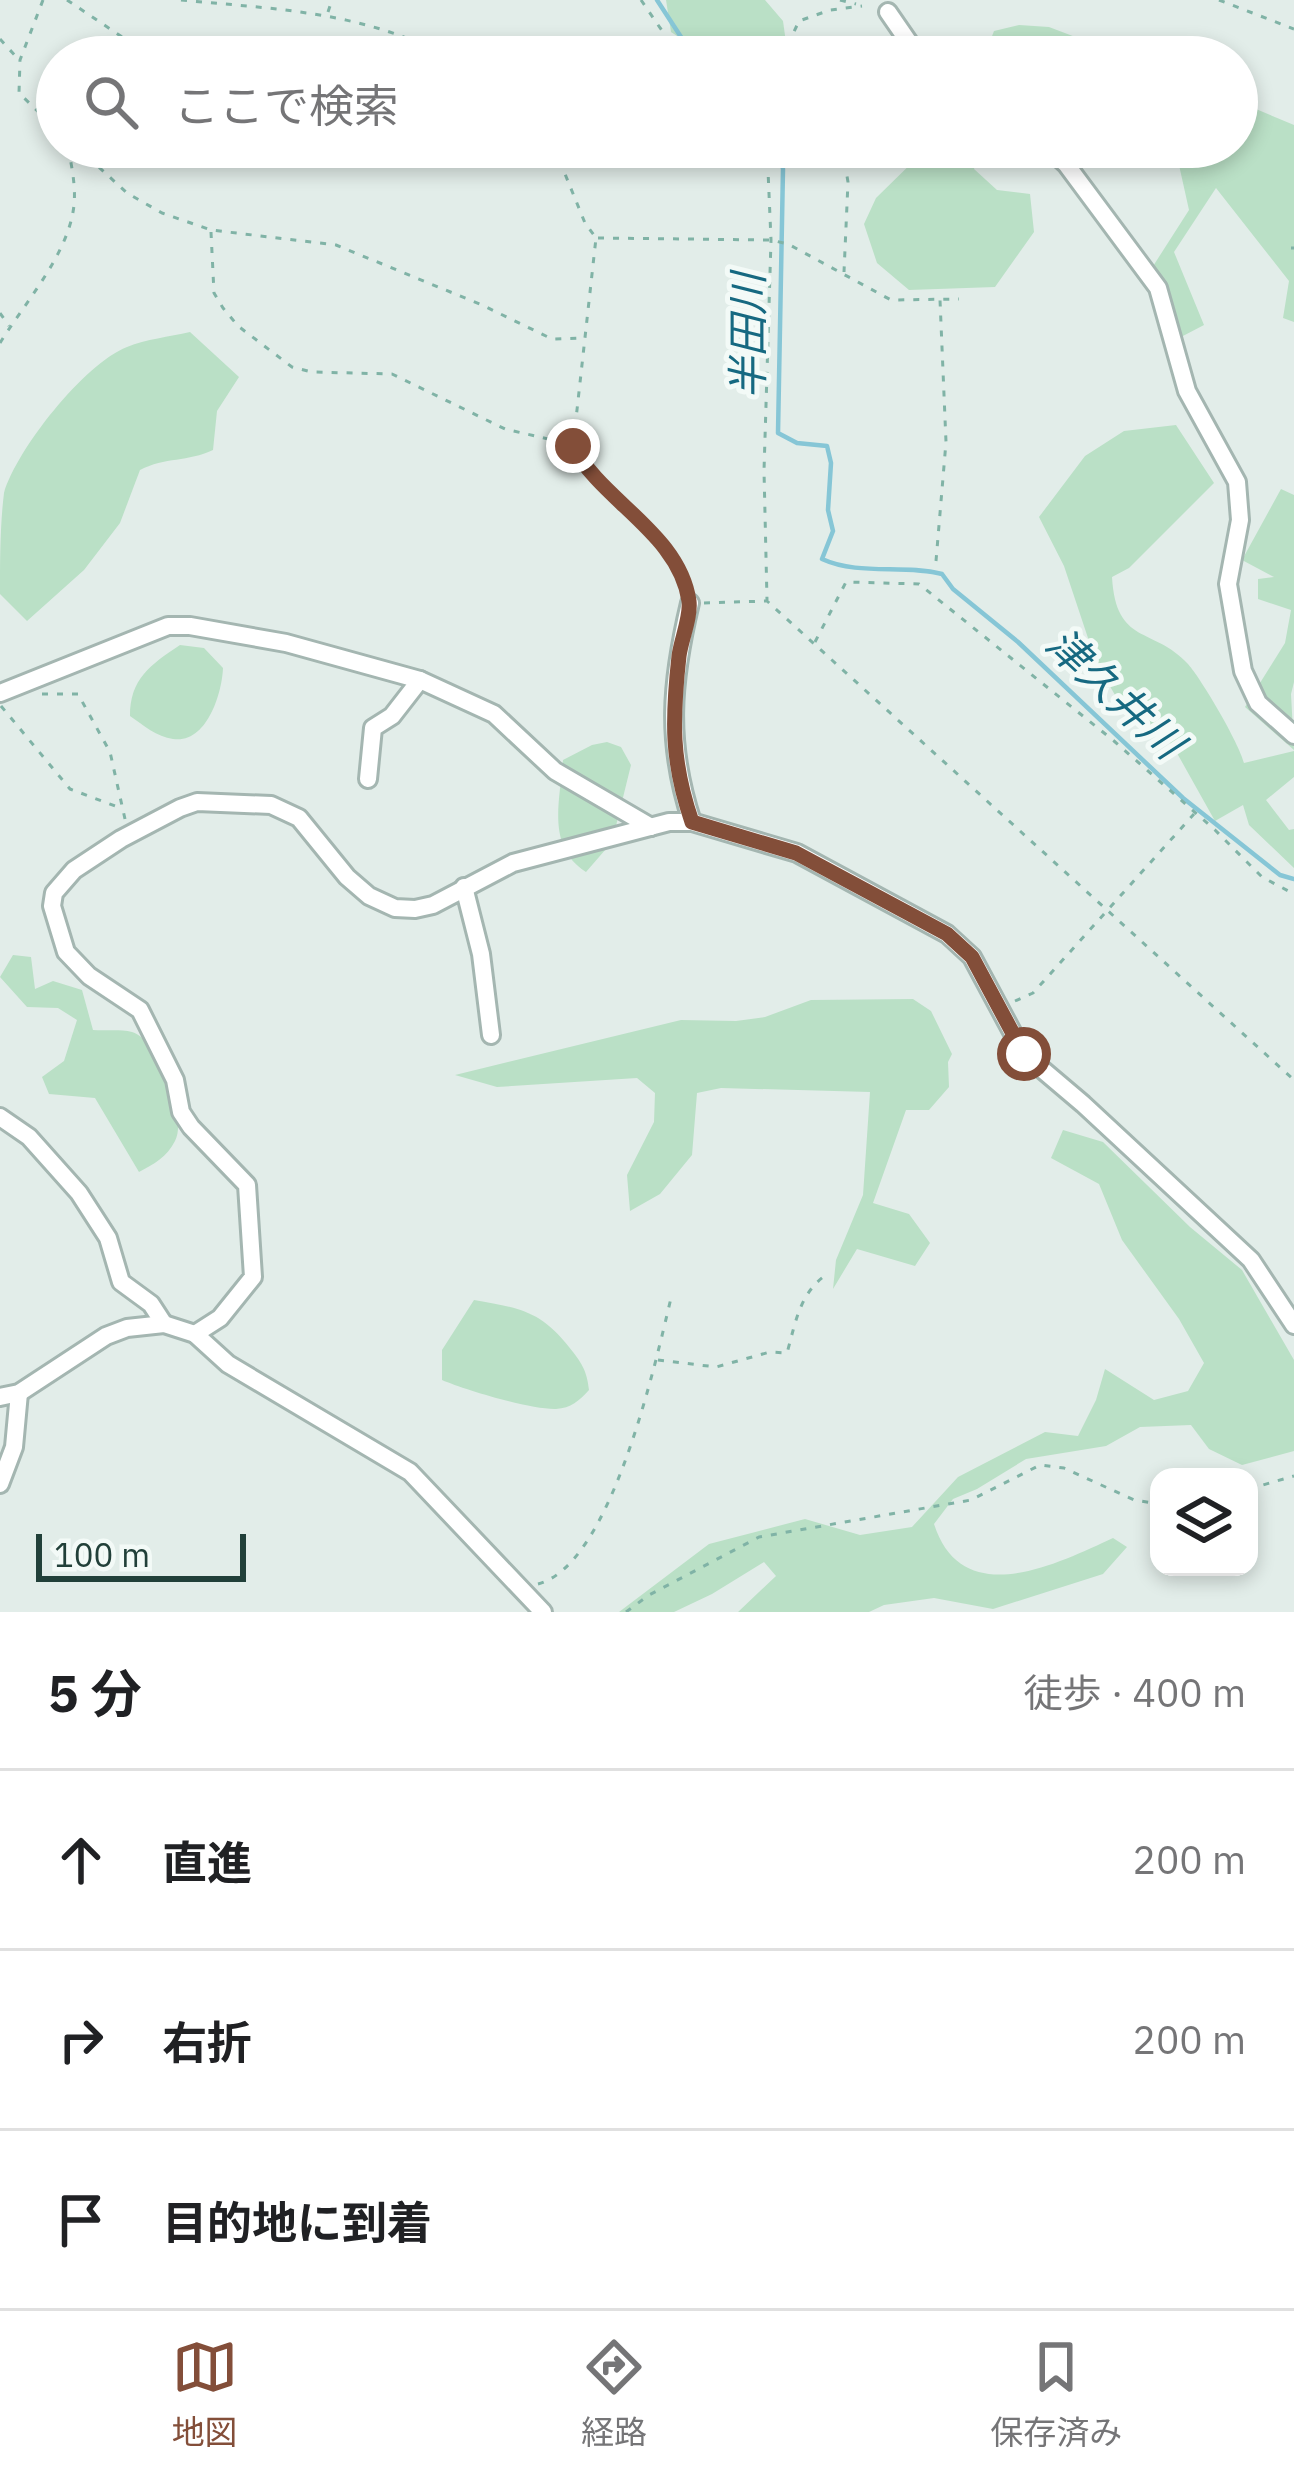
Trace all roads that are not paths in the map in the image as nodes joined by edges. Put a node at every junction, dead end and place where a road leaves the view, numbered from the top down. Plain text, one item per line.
1 (888, 12) dead end
2 (905, 36) edge
3 (1069, 168) edge
4 (689, 603) road end
5 (420, 680) junction
6 (0, 693) edge
7 (1294, 735) edge
8 (368, 779) dead end
9 (692, 822) junction
10 (651, 826) junction
11 (464, 887) junction
12 (491, 1035) dead end
13 (0, 1117) edge
14 (164, 1324) junction
15 (1294, 1325) edge
16 (195, 1334) junction
17 (19, 1393) junction
18 (0, 1396) edge
19 (0, 1484) edge
20 (543, 1612) edge

1 - 2 street
3 - 7 street
4 - 9 street
5 - 6 street
5 - 8 street
5 - 10 street
9 - 10 street
9 - 15 street
10 - 11 street
11 - 12 street
11 - 16 street
13 - 14 street
14 - 16 street
14 - 17 street
16 - 20 street
17 - 18 street
17 - 19 street

